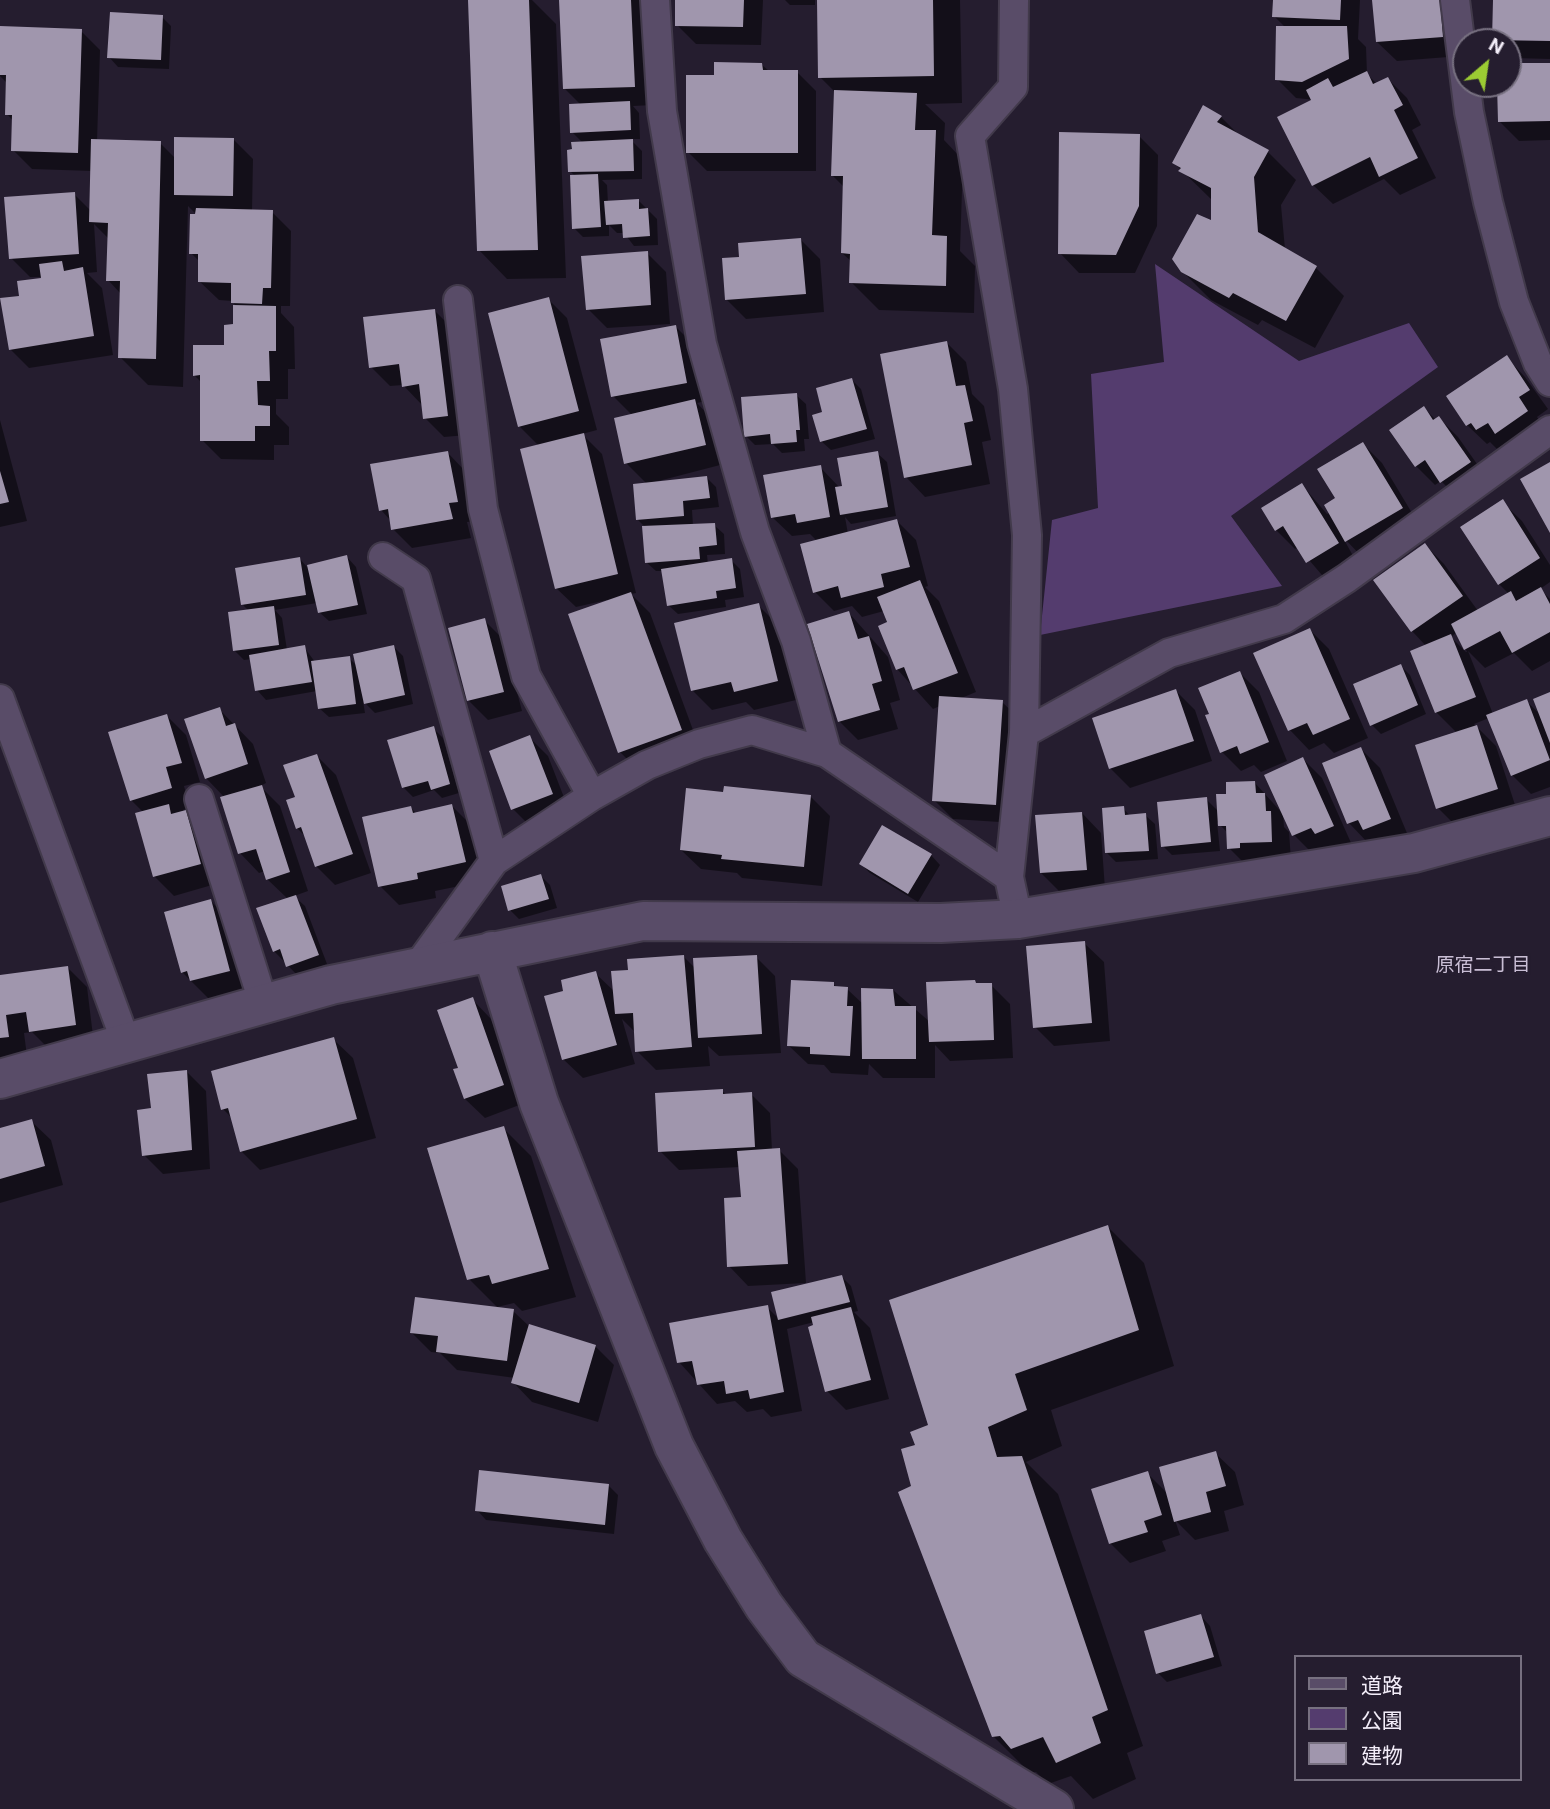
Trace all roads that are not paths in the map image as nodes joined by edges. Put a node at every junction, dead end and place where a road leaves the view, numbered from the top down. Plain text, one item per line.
1 (655, 0) edge
2 (1014, 0) edge
3 (1455, 0) edge
4 (458, 300) dead end
5 (1550, 382) edge
6 (1550, 430) edge
7 (383, 557) dead end
8 (0, 699) edge
9 (1024, 733) junction
10 (827, 752) junction
11 (592, 796) junction
12 (199, 799) dead end
13 (1550, 816) edge
14 (494, 861) junction
15 (1009, 877) junction
16 (1018, 919) junction
17 (492, 951) junction
18 (418, 967) junction
19 (264, 1005) junction
20 (127, 1045) junction
21 (0, 1079) edge
22 (1054, 1809) edge

1 - 10 lane
2 - 9 lane
3 - 5 lane
4 - 11 lane
6 - 9 lane
7 - 14 lane
8 - 20 lane
9 - 15 lane
10 - 11 lane
10 - 15 lane
11 - 14 lane
12 - 19 lane
13 - 16 street
14 - 18 lane
15 - 16 lane
16 - 17 street
17 - 18 street
17 - 22 street
18 - 19 street
19 - 20 street
20 - 21 street

